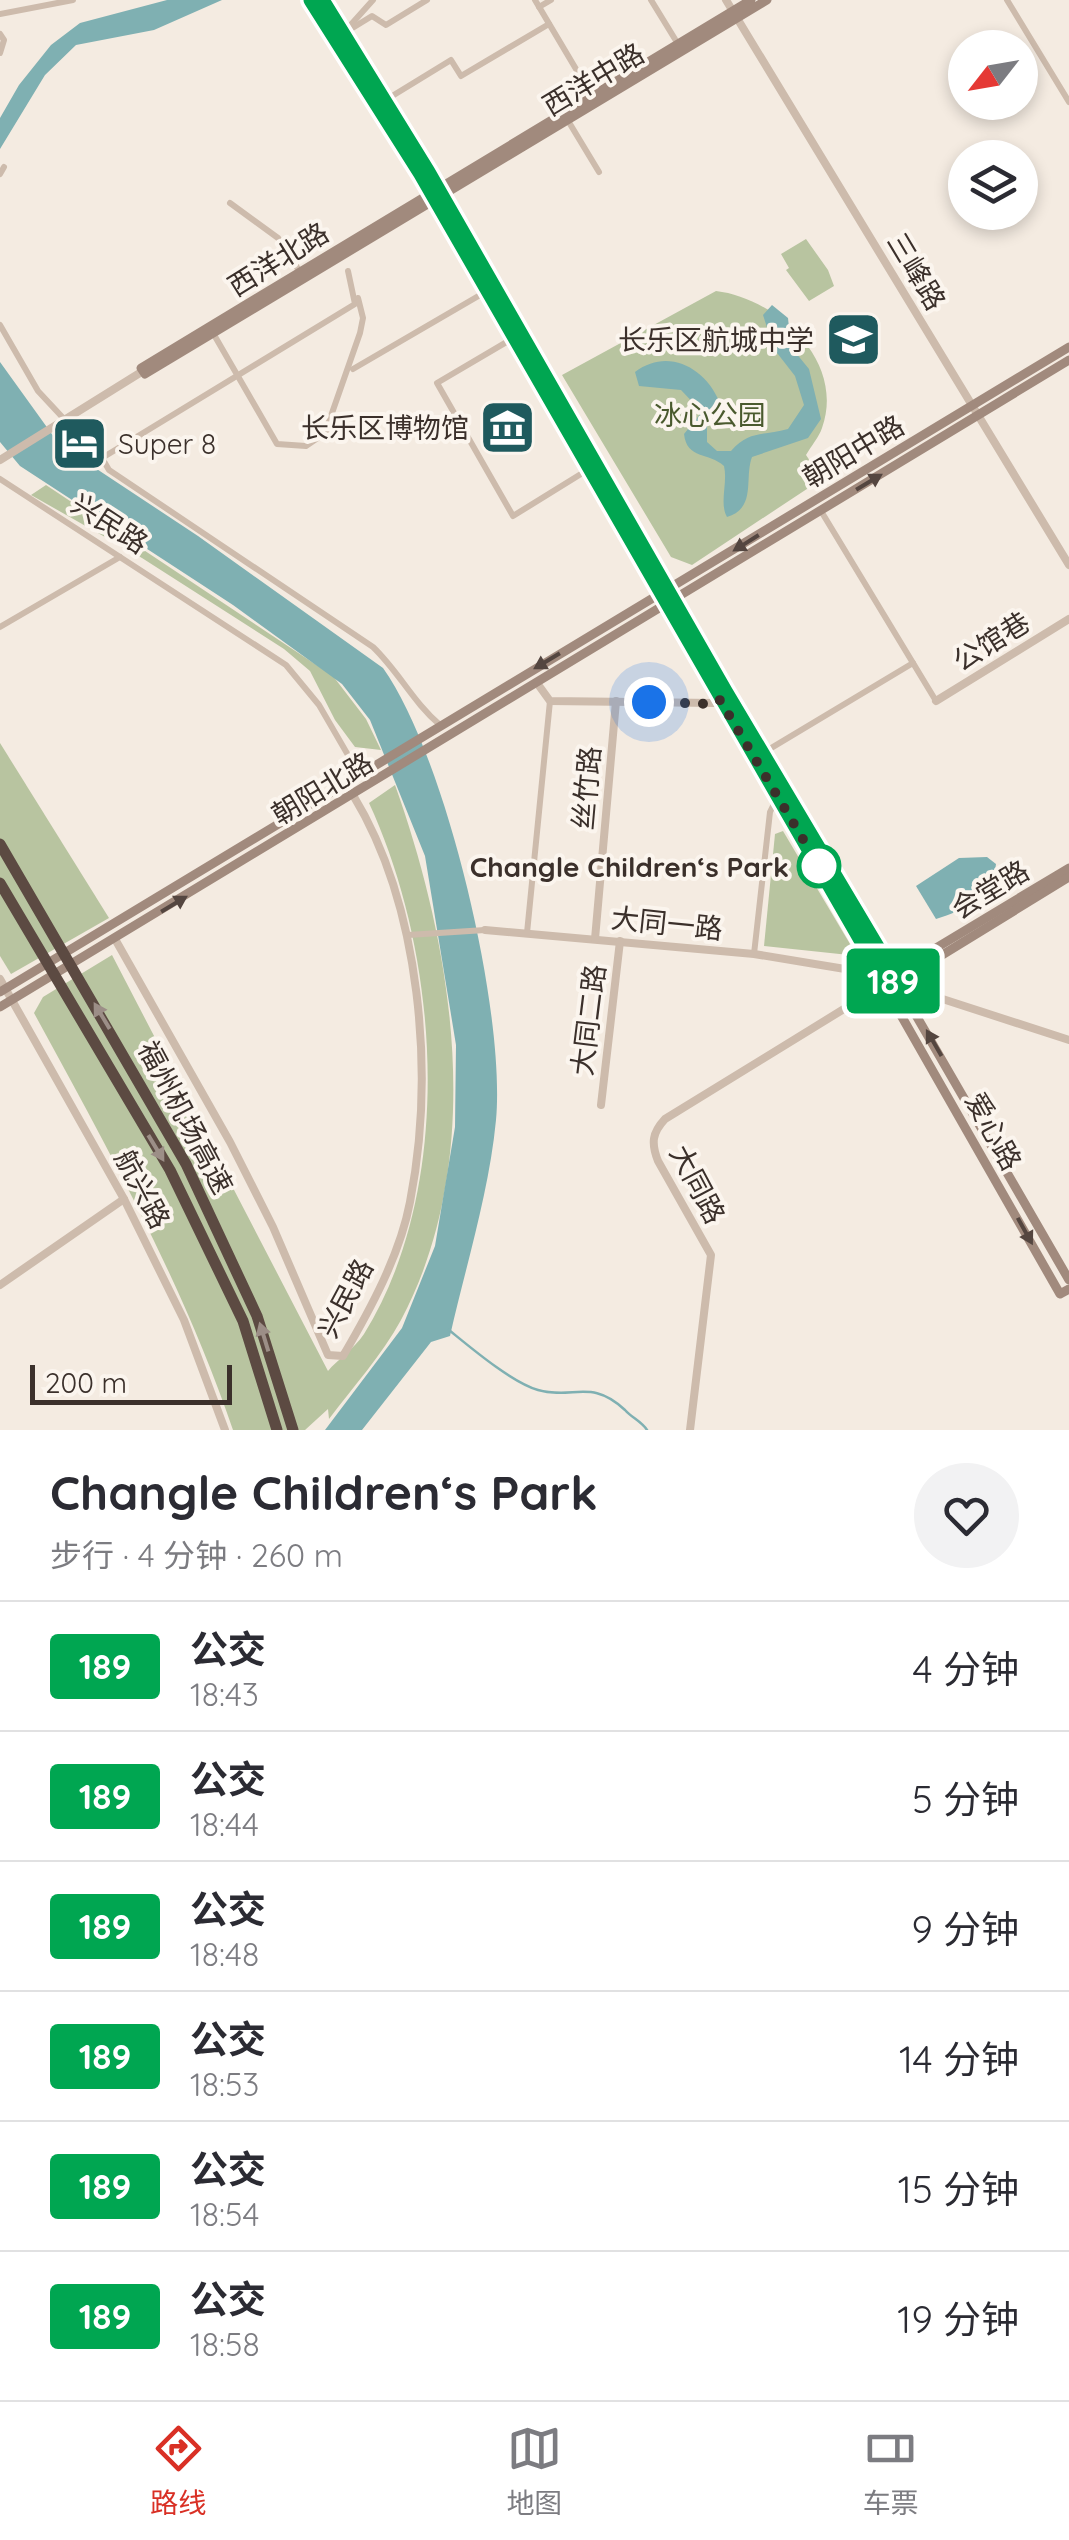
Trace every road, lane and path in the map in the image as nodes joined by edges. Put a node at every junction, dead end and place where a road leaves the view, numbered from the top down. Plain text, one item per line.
1 (74, 0) edge
2 (311, 0) edge
3 (322, 0) edge
4 (373, 0) edge
5 (427, 0) edge
6 (551, 0) edge
7 (651, 0) edge
8 (726, 0) edge
9 (751, 0) edge
10 (766, 0) edge
11 (1008, 0) edge
12 (537, 4) edge
13 (0, 13) edge
14 (735, 14) junction
15 (549, 24) junction
16 (0, 34) edge
17 (340, 36) junction
18 (678, 44) junction
19 (0, 53) edge
20 (592, 96) junction
21 (384, 101) junction
22 (1069, 102) edge
23 (565, 117) junction
24 (600, 172) dead end
25 (436, 193) junction
26 (230, 202) dead end
27 (341, 255) junction
28 (348, 270) junction
29 (300, 273) junction
30 (488, 290) junction
31 (0, 325) edge
32 (213, 333) junction
33 (515, 337) junction
34 (1069, 346) edge
35 (1069, 360) edge
36 (353, 369) dead end
37 (143, 371) junction
38 (237, 376) junction
39 (972, 405) junction
40 (978, 415) junction
41 (65, 420) junction
42 (1, 460) edge
43 (589, 469) junction
44 (0, 479) edge
45 (821, 512) junction
46 (788, 517) junction
47 (795, 527) junction
48 (120, 557) junction
49 (1069, 564) edge
50 (664, 590) junction
51 (669, 601) junction
52 (1069, 619) edge
53 (0, 627) edge
54 (913, 662) junction
55 (537, 683) junction
56 (720, 700) junction
57 (616, 701) junction
58 (936, 701) joint
59 (550, 702) junction
60 (440, 726) junction
61 (762, 753) junction
62 (359, 774) junction
63 (353, 795) junction
64 (778, 796) junction
65 (0, 844) edge
66 (1069, 868) edge
67 (1069, 877) edge
68 (0, 883) edge
69 (485, 930) joint
70 (527, 933) junction
71 (408, 936) junction
72 (594, 938) junction
73 (115, 939) junction
74 (620, 941) junction
75 (754, 954) junction
76 (845, 969) dead end
77 (896, 978) junction
78 (886, 984) junction
79 (2, 986) edge
80 (12, 999) junction
81 (852, 1004) dead end
82 (0, 1008) edge
83 (1069, 1040) edge
84 (601, 1105) dead end
85 (124, 1199) junction
86 (1069, 1280) edge
87 (0, 1285) edge
88 (1069, 1289) edge
89 (223, 1430) edge
90 (277, 1430) edge
91 (293, 1430) edge
92 (690, 1430) edge

1 - 13 street
2 - 17 main road, 爱心路
3 - 17 main road, 爱心路
4 - 17 street
5 - 17 street
6 - 12 street
7 - 18 street
8 - 14 street, 三峰路
9 - 14 main road, 西洋中路
10 - 14 main road, 西洋中路
11 - 22 street
12 - 15 street
14 - 18 main road, 西洋中路
14 - 23 main road, 西洋中路
14 - 39 street, 三峰路
15 - 20 street
15 - 21 street
16 - 19 street
17 - 21 main road, 爱心路
17 - 25 main road, 爱心路
18 - 20 main road, 西洋中路
20 - 23 main road, 西洋中路
21 - 25 main road, 爱心路
23 - 24 street
23 - 25 main road, 西洋中路
25 - 27 main road, 西洋北路
25 - 29 main road, 西洋北路
25 - 30 main road, 爱心路
25 - 50 main road, 爱心路
26 - 29 street
27 - 28 street
27 - 32 main road, 西洋北路
28 - 38 street
28 - 38 street
29 - 37 main road, 西洋北路
30 - 33 main road, 爱心路
30 - 36 street
31 - 41 street
32 - 37 main road, 西洋北路
32 - 38 street
33 - 43 main road, 爱心路
33 - 43 street
34 - 39 main road, 朝阳中路
35 - 40 main road, 朝阳中路
37 - 41 street, 西洋北路
38 - 60 street
39 - 40 street, 三峰路
39 - 46 main road, 朝阳中路
45 -> 40 main road, 朝阳中路
40 - 49 street, 三峰路
41 - 42 street, 西洋北路
43 - 50 main road, 爱心路
44 - 48 street, 兴民路
45 - 47 main road, 朝阳中路
45 - 54 street
46 - 47 main road
46 -> 50 main road, 朝阳中路
47 - 51 main road, 朝阳中路
48 - 53 street
48 - 62 street, 兴民路
50 - 51 main road, 爱心路
50 -> 60 main road, 朝阳北路
51 - 55 main road, 朝阳北路
51 - 56 main road, 爱心路
51 - 61 main road, 爱心路
52 - 58 street, 公馆巷
54 - 58 street
54 - 61 street
55 - 59 street
55 - 63 main road, 朝阳北路
56 - 57 street
56 - 64 main road, 爱心路
57 - 59 street
57 - 72 street, 丝竹路
59 - 70 street
60 - 62 main road, 朝阳北路
61 - 77 main road, 爱心路
62 - 79 main road, 朝阳北路
63 - 71 street, 兴民路
73 -> 63 main road, 朝阳北路
64 - 75 street
64 - 78 main road, 爱心路
91 -> 65 highway, 福州机场高速, bridge
66 - 77 main road, 会堂路
67 - 77 main road, 会堂路
68 -> 90 highway, 福州机场高速, bridge
69 - 70 street, 大同一路
69 - 71 street
70 - 72 street, 大同一路
71 - 73 street, 兴民路
72 - 74 street, 大同一路
73 - 80 main road, 朝阳北路
74 - 75 street, 大同一路
74 - 84 street, 大同二路
75 - 76 street, 大同一路
77 - 78 main road, 会堂路
77 - 83 street
86 -> 77 main road, 爱心路
78 -> 88 main road, 爱心路
79 - 80 street, 航兴路
80 - 82 main road, 朝阳北路
80 - 85 street, 航兴路
81 - 92 street, 大同路
85 - 87 street
85 - 89 street, 航兴路

